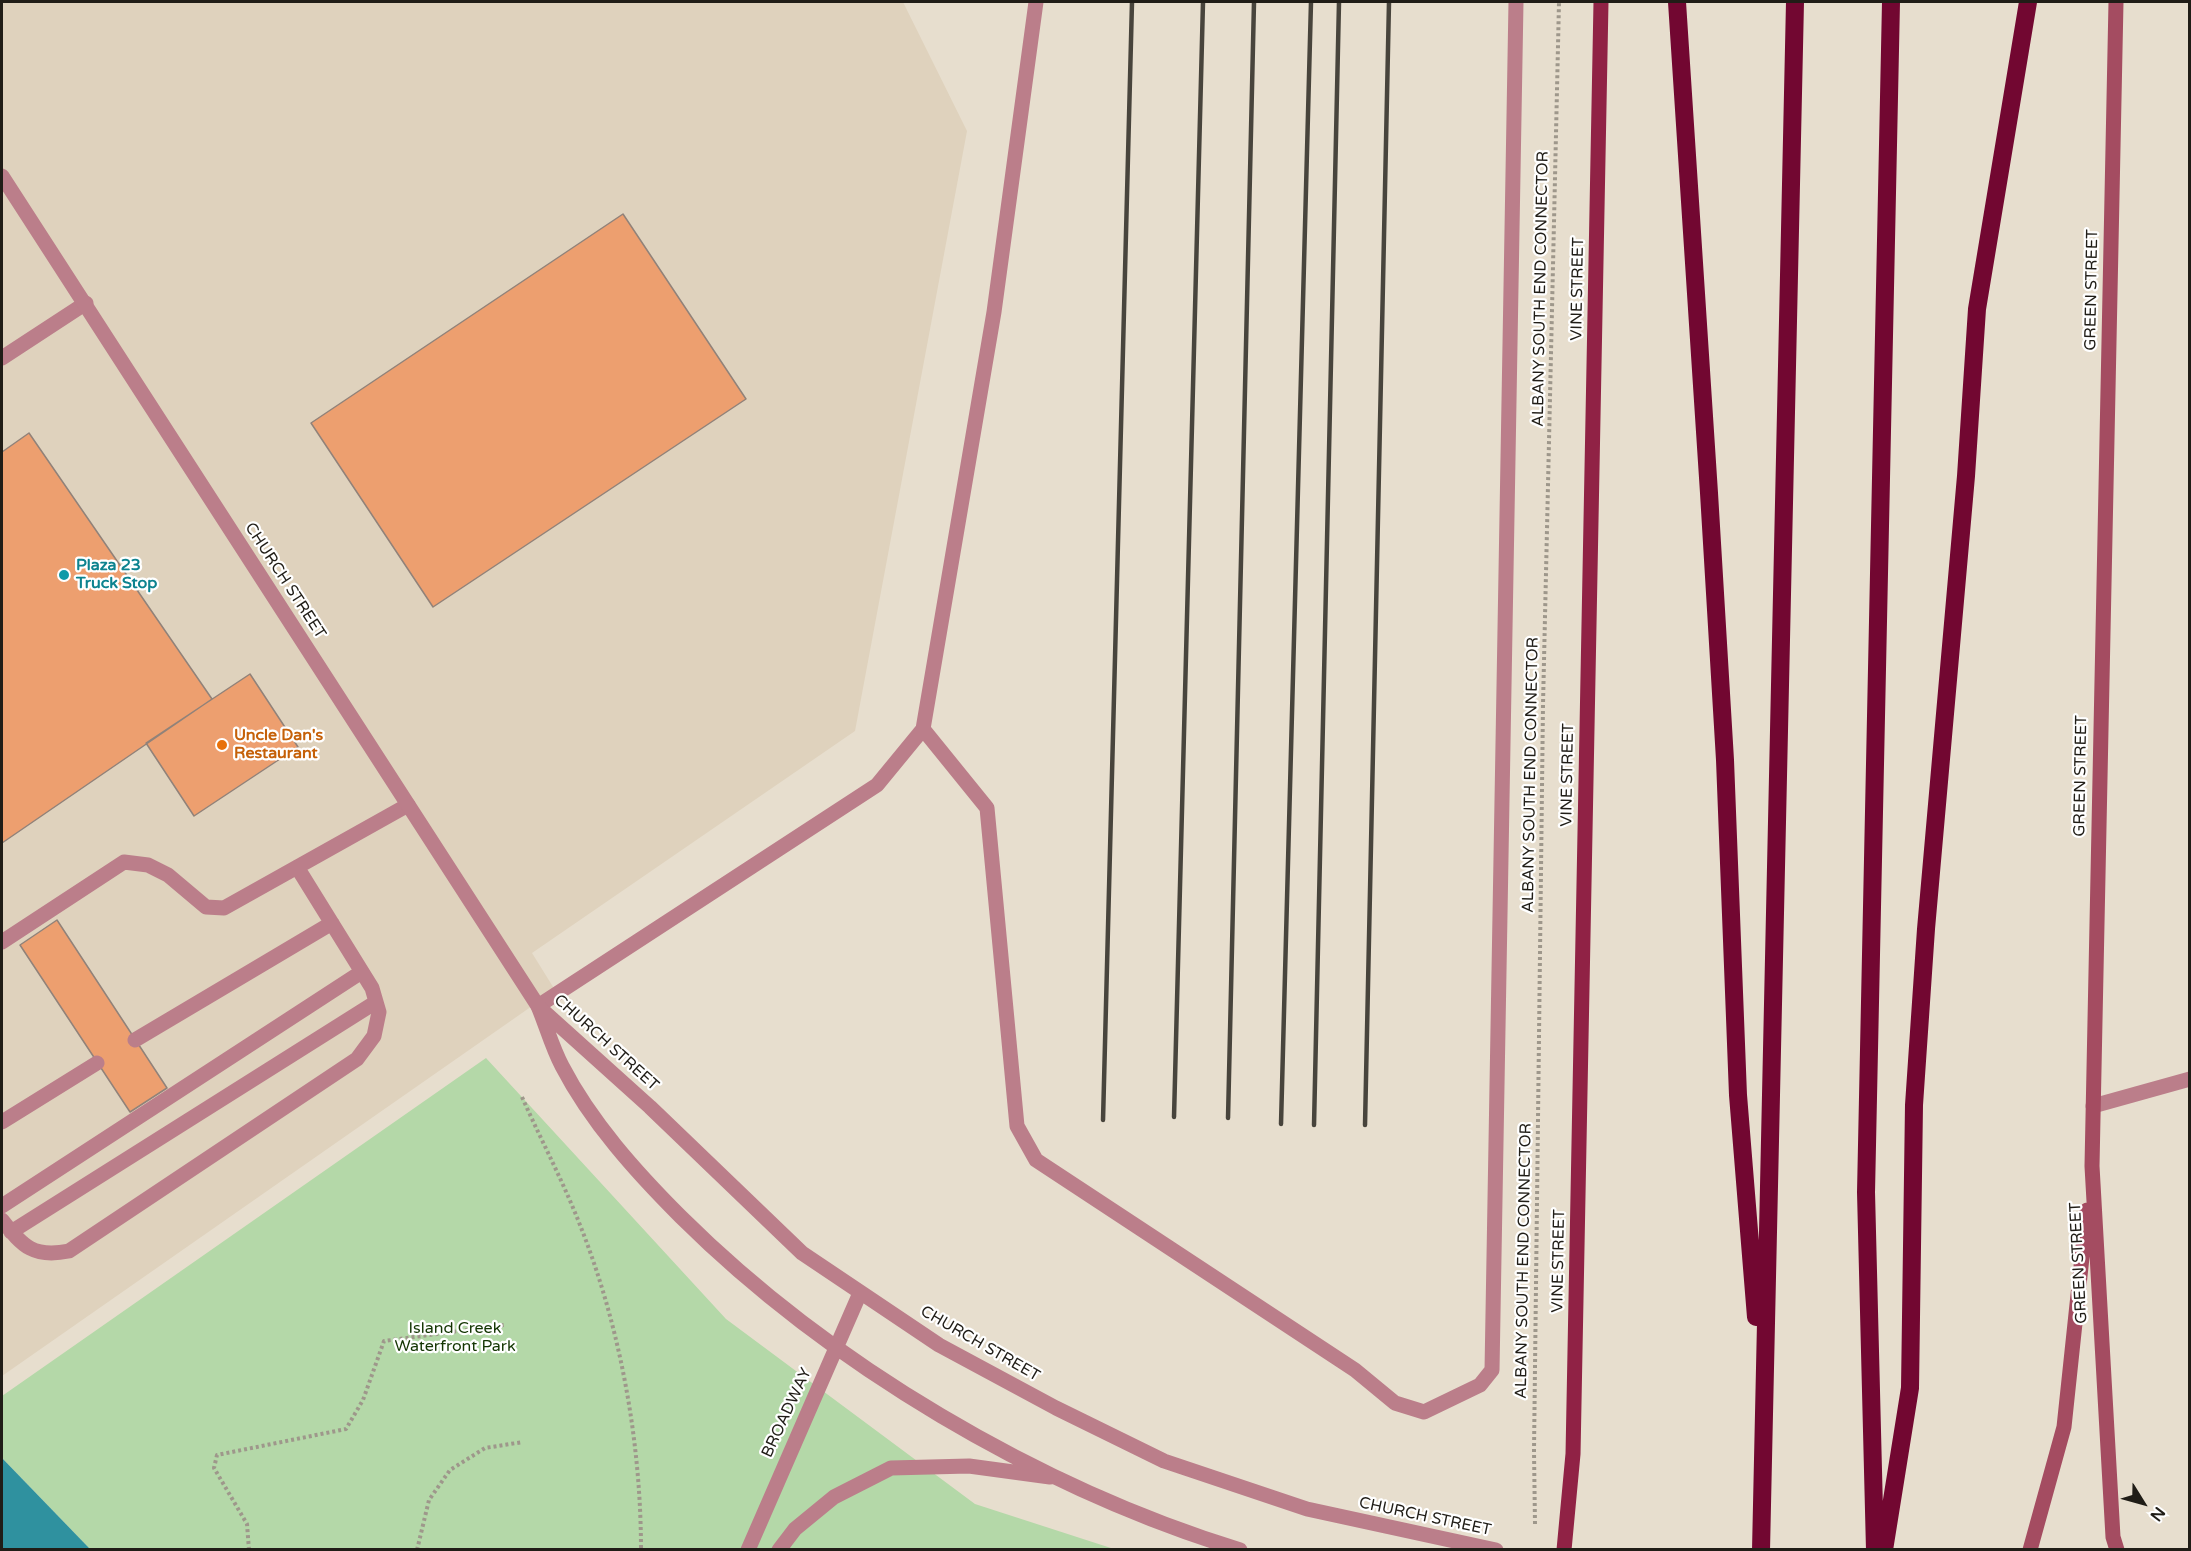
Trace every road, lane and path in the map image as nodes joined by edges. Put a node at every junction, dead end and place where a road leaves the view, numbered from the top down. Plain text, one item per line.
1 (1036, 2) edge
2 (1516, 2) edge
3 (1559, 2) edge
4 (1601, 2) edge
5 (1677, 2) edge
6 (1795, 2) edge
7 (1891, 2) edge
8 (2028, 2) edge
9 (2116, 2) edge
10 (2, 176) edge
11 (86, 303) junction
12 (2, 358) edge
13 (922, 729) junction
14 (408, 805) junction
15 (297, 867) junction
16 (332, 923) junction
17 (2, 942) edge
18 (360, 973) junction
19 (376, 1002) junction
20 (538, 1006) junction
21 (135, 1040) dead end
22 (97, 1063) dead end
23 (2190, 1078) edge
24 (522, 1097) dead end
25 (2093, 1106) junction
26 (2, 1122) edge
27 (2092, 1166) junction
28 (2, 1206) edge
29 (6, 1226) edge
30 (860, 1293) junction
31 (504, 1325) dead end
32 (836, 1350) junction
33 (1764, 1418) junction
34 (523, 1442) dead end
35 (1061, 1479) junction
36 (1535, 1528) dead end
37 (249, 1550) edge
38 (417, 1550) edge
39 (641, 1550) edge
40 (748, 1550) edge
41 (779, 1550) edge
42 (1240, 1550) edge
43 (1496, 1550) edge
44 (1564, 1550) edge
45 (1761, 1550) edge
46 (1875, 1550) edge
47 (1884, 1550) edge
48 (2030, 1550) edge
49 (2117, 1550) edge

1 - 13 street
2 - 13 street
3 - 36 path, ALBANY SOUTH END CONNECTOR
4 - 44 main road, VINE STREET
5 - 33 highway
6 - 33 highway
7 - 46 highway
8 - 47 highway
9 - 25 main road, GREEN STREET
10 - 11 street, CHURCH STREET
11 - 12 street
11 - 14 street, CHURCH STREET
13 - 20 street
14 - 15 street
14 - 20 street, CHURCH STREET
15 - 16 street
15 - 17 street
16 - 18 street
16 - 21 street
18 - 19 street
18 - 28 street
19 - 29 street
19 - 29 street
20 - 30 street, CHURCH STREET
20 - 32 street, CHURCH STREET
22 - 26 street
23 - 25 street
24 - 39 path
25 - 27 main road, GREEN STREET
27 - 48 main road
27 - 49 main road, GREEN STREET
30 - 32 street, BROADWAY
30 - 43 street, CHURCH STREET
31 - 37 path
32 - 35 street, CHURCH STREET
32 - 40 street, BROADWAY
33 - 45 highway
34 - 38 path
35 - 41 street
35 - 42 street, CHURCH STREET

